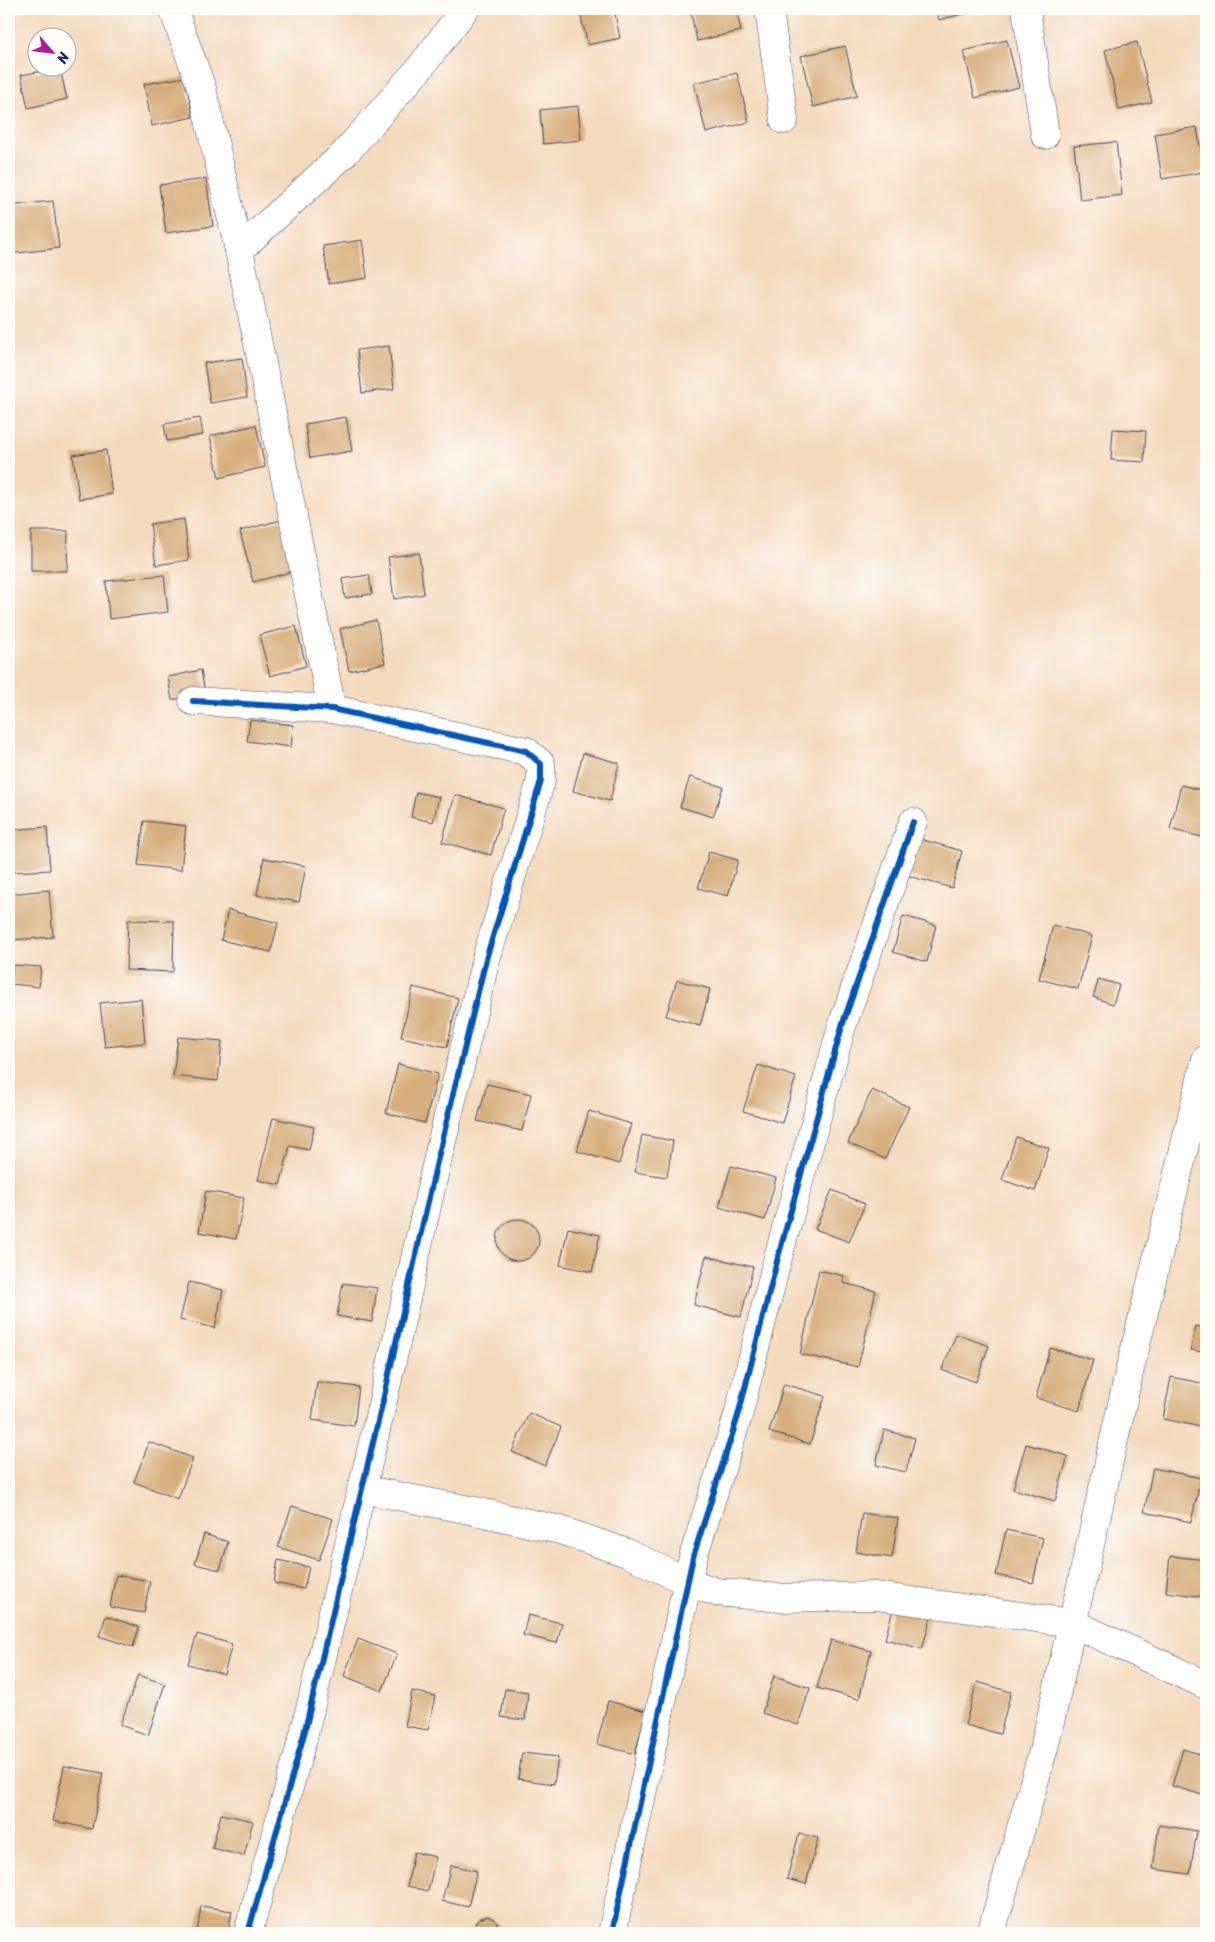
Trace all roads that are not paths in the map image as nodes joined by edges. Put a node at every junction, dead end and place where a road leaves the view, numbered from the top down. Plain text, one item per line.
1 (173, 9) edge
2 (465, 9) edge
3 (769, 9) edge
4 (1026, 9) edge
5 (784, 120) dead end
6 (1044, 135) dead end
7 (239, 250) junction
8 (193, 701) dead end
9 (332, 709) junction
10 (913, 822) dead end
11 (1206, 1058) edge
12 (361, 1489) junction
13 (688, 1582) junction
14 (1072, 1623) junction
15 (1206, 1685) edge
16 (248, 1933) edge
17 (612, 1933) edge
18 (991, 1933) edge

1 - 7 street
2 - 7 street
3 - 5 street
4 - 6 street
7 - 9 street
8 - 9 street
9 - 12 street
10 - 13 street
11 - 14 street
12 - 13 street
12 - 16 street
13 - 14 street
13 - 17 street
14 - 15 street
14 - 18 street

